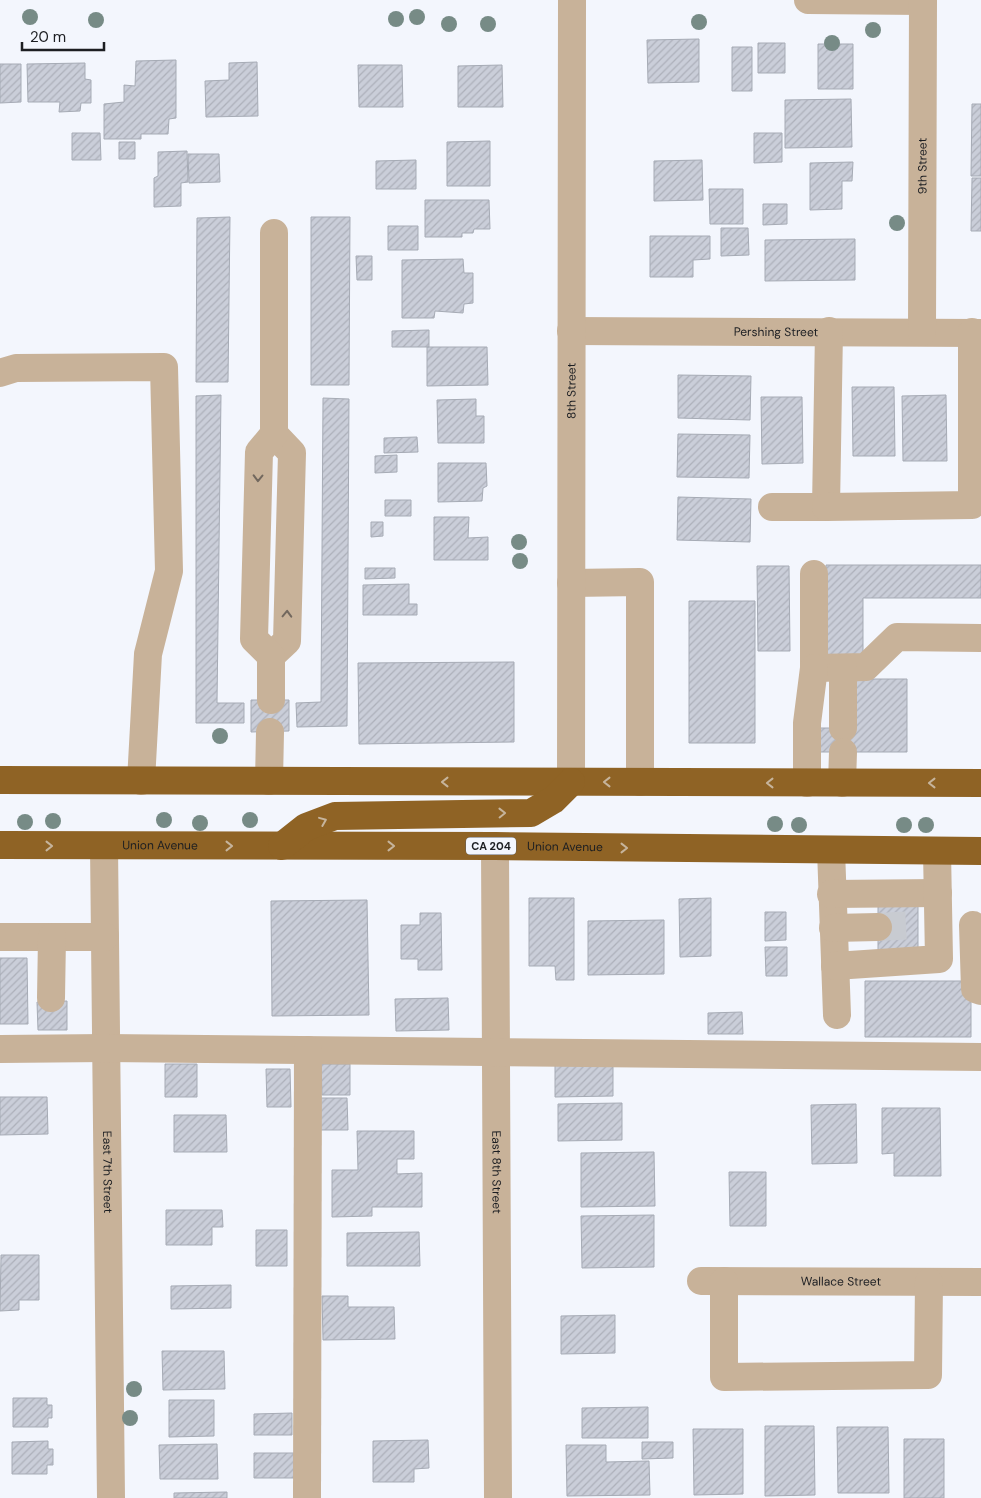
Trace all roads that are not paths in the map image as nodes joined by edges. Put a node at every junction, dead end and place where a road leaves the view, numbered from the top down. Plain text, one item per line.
1 (572, 0) edge
2 (808, 0) edge
3 (923, 0) edge
4 (274, 233) dead end
5 (570, 330) junction
6 (829, 331) junction
7 (922, 332) junction
8 (976, 332) edge
9 (0, 373) edge
10 (977, 505) edge
11 (772, 507) dead end
12 (826, 507) junction
13 (814, 574) dead end
14 (570, 583) junction
15 (981, 638) edge
16 (814, 668) junction
17 (843, 668) junction
18 (271, 700) dead end
19 (270, 732) dead end
20 (0, 780) edge
21 (141, 781) junction
22 (269, 781) junction
23 (570, 782) junction
24 (640, 782) junction
25 (807, 783) junction
26 (842, 783) junction
27 (981, 783) edge
28 (0, 845) edge
29 (104, 846) junction
30 (282, 846) junction
31 (495, 846) junction
32 (830, 850) junction
33 (937, 851) junction
34 (981, 851) edge
35 (938, 893) junction
36 (832, 894) junction
37 (928, 925) junction
38 (977, 925) edge
39 (878, 927) tunnel mouth
40 (833, 928) junction
41 (0, 937) edge
42 (52, 938) junction
43 (105, 938) junction
44 (835, 966) junction
45 (981, 991) edge
46 (51, 998) dead end
47 (836, 1015) dead end
48 (106, 1048) junction
49 (0, 1049) edge
50 (308, 1050) junction
51 (496, 1052) junction
52 (981, 1057) edge
53 (929, 1282) junction
54 (981, 1282) edge
55 (111, 1498) edge
56 (307, 1498) edge
57 (498, 1498) edge

1 - 5 street, 8th Street
2 - 3 street
3 - 7 street, 9th Street
4 - 18 street
5 - 6 street, Pershing Street
5 - 14 street, 8th Street
6 - 7 street, Pershing Street
6 - 12 street
7 - 8 street, Pershing Street
8 - 10 street
9 - 21 street
10 - 12 street
11 - 12 street
13 - 16 street
14 - 23 street, 8th Street
14 - 24 street
15 - 17 street
16 - 17 street
16 - 25 street
17 - 26 street
19 - 22 street
20 - 21 highway
21 - 22 highway
23 -> 22 highway
24 -> 23 highway
30 -> 23 highway
25 -> 24 highway
25 - 26 highway
27 -> 26 highway
28 -> 29 highway, Union Avenue / CA 204
29 -> 30 highway, Union Avenue / CA 204
29 - 43 street, East 7th Street
30 -> 31 highway, Union Avenue / CA 204
31 -> 32 highway, Union Avenue / CA 204
31 - 51 street, East 8th Street
32 - 33 highway, Union Avenue / CA 204
32 - 36 street
33 - 34 highway, Union Avenue / CA 204
33 - 35 street
35 - 36 street
35 - 37 street
36 - 40 street
37 - 38 street
37 - 44 street
38 - 45 street
39 - 40 street
40 - 44 street
41 - 42 street
42 - 43 street
42 - 46 street
43 - 48 street, East 7th Street
44 - 47 street
48 - 49 street
48 - 50 street
48 - 55 street, East 7th Street
50 - 51 street
50 - 56 street
51 - 52 street
51 - 57 street, East 8th Street
53 - 53 street, Wallace Street
53 - 54 street, Wallace Street

